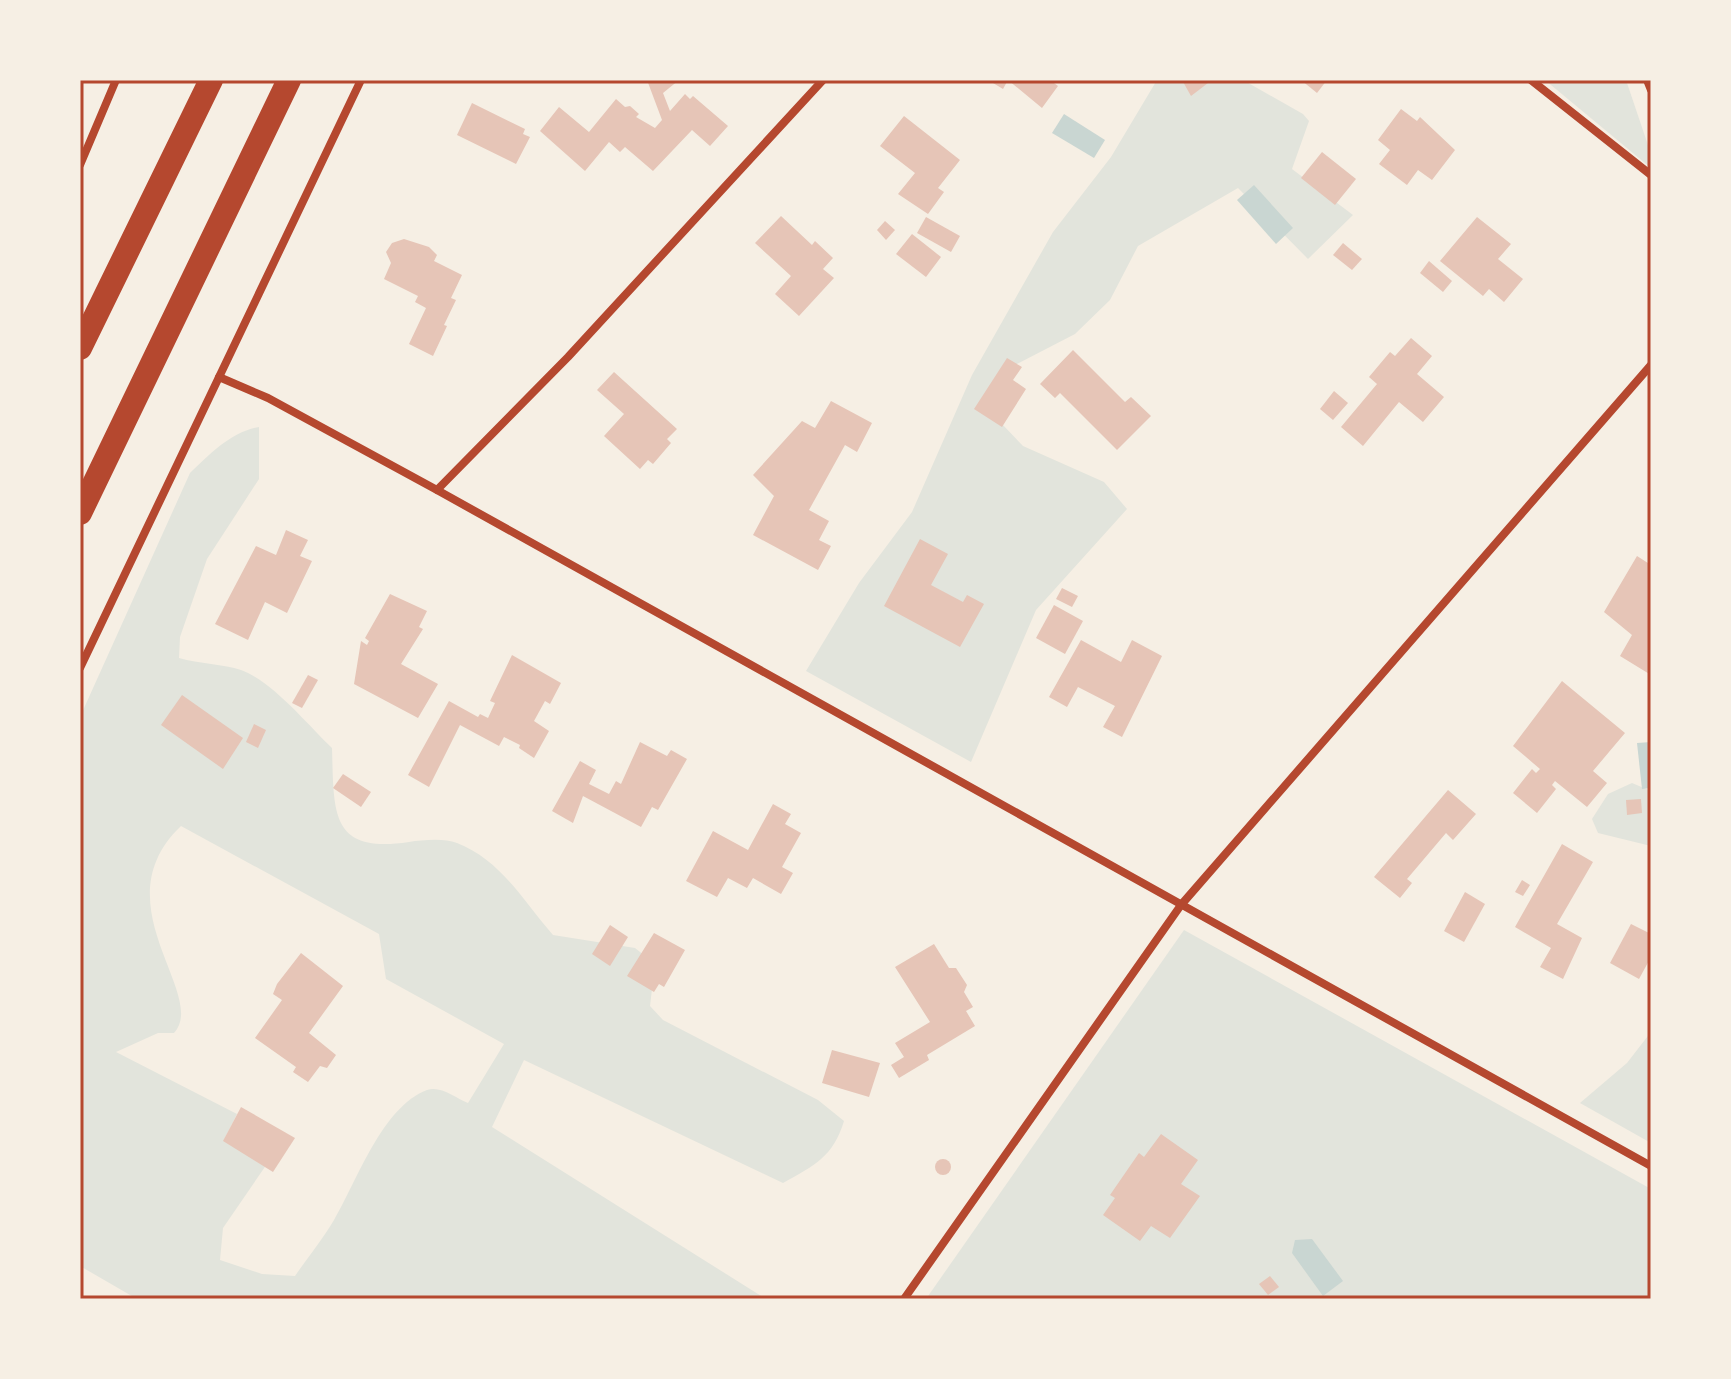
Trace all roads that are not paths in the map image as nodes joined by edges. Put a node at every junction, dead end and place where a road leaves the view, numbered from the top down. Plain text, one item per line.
1 (116, 80) edge
2 (211, 80) edge
3 (289, 80) edge
4 (361, 80) edge
5 (823, 80) edge
6 (1531, 80) edge
7 (1647, 80) edge
8 (1651, 90) edge
9 (80, 165) edge
10 (1651, 175) edge
11 (80, 348) edge
12 (1651, 365) edge
13 (219, 377) junction
14 (437, 490) junction
15 (80, 513) edge
16 (80, 668) edge
17 (1181, 905) junction
18 (1651, 1166) edge
19 (904, 1299) edge

1 - 9 street
2 - 11 highway
3 - 15 highway
4 - 13 street
5 - 14 street
6 - 10 street
7 - 8 street
12 - 17 street
13 - 14 street
13 - 16 street
14 - 17 street
17 - 18 street
17 - 19 street

